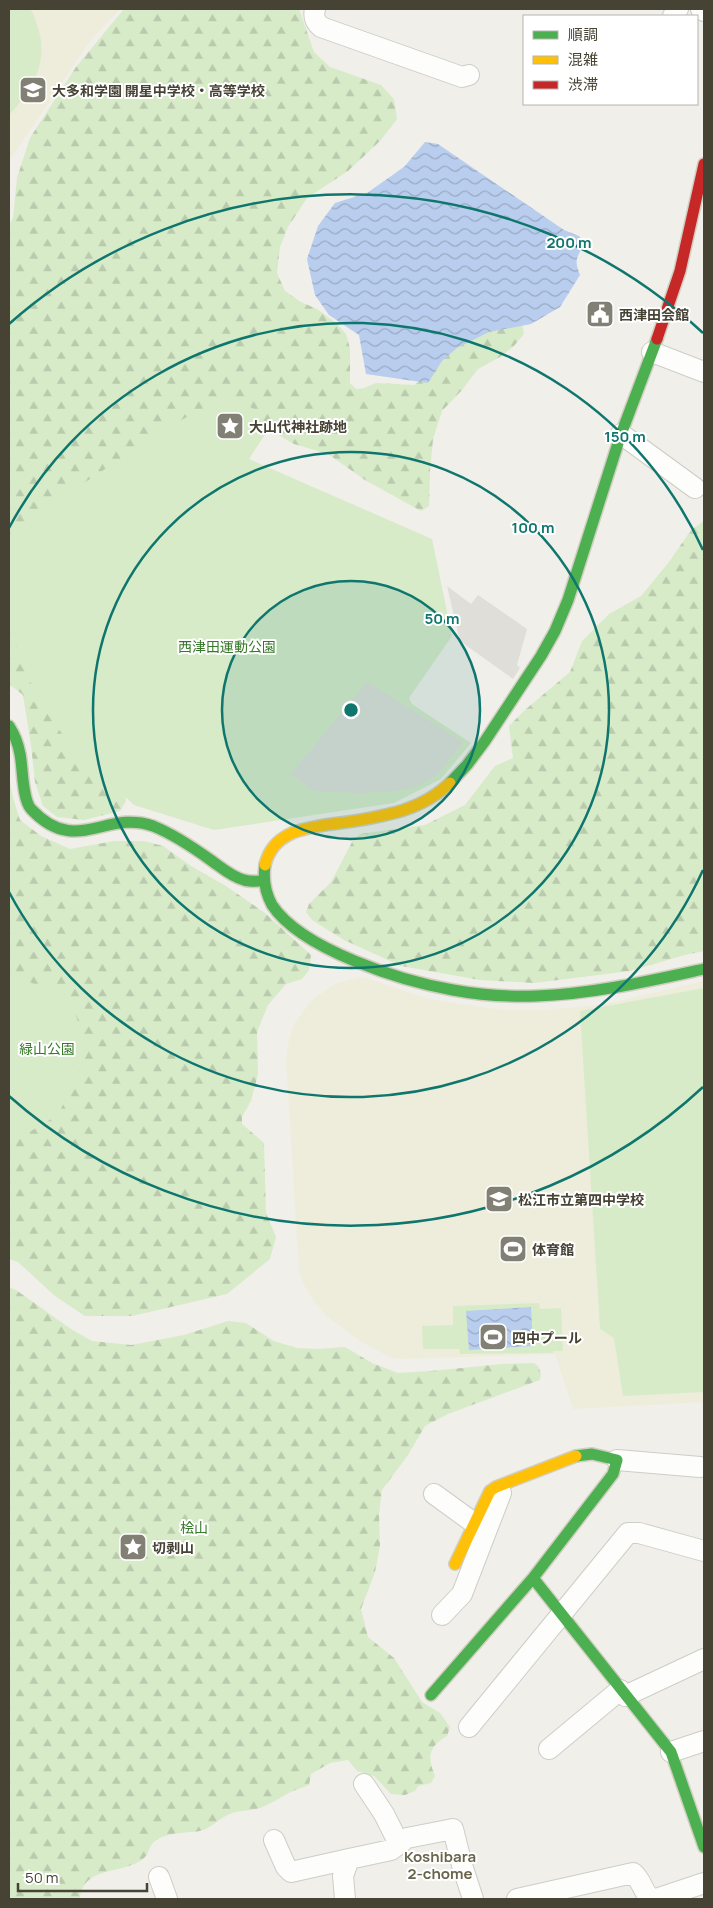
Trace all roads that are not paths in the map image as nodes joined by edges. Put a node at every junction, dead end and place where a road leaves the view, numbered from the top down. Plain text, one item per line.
1 (315, 9) edge
2 (701, 9) edge
3 (704, 11) edge
4 (469, 75) dead end
5 (704, 164) edge
6 (652, 352) junction
7 (704, 372) edge
8 (621, 434) junction
9 (695, 488) dead end
10 (9, 726) edge
11 (263, 881) junction
12 (704, 969) edge
13 (616, 1460) junction
14 (700, 1467) dead end
15 (503, 1484) junction
16 (434, 1494) dead end
17 (474, 1524) junction
18 (704, 1551) edge
19 (455, 1564) dead end
20 (533, 1578) junction
21 (560, 1614) junction
22 (442, 1615) dead end
23 (704, 1659) edge
24 (622, 1693) junction
25 (431, 1695) dead end
26 (469, 1728) dead end
27 (704, 1741) edge
28 (549, 1749) dead end
29 (671, 1752) junction
30 (364, 1784) dead end
31 (274, 1840) dead end
32 (399, 1844) junction
33 (704, 1846) edge
34 (349, 1859) junction
35 (159, 1877) dead end
36 (704, 1883) edge
37 (167, 1899) edge
38 (345, 1899) edge
39 (473, 1899) edge
40 (517, 1899) edge
41 (651, 1899) edge
42 (656, 1899) edge

1 - 4 street
2 - 3 street
5 - 6 street
6 - 7 street
6 - 8 street
8 - 9 street
8 - 11 street
10 - 11 street
11 - 12 street
13 - 14 street
13 - 15 street
13 - 20 street
15 - 17 street
15 - 22 street
16 - 17 street
17 - 19 street
18 - 21 street
20 - 21 street
20 - 25 street
21 - 24 street
21 - 26 street
23 - 24 street
24 - 28 street
24 - 29 street
27 - 29 street
29 - 33 street
30 - 32 street
31 - 34 street
32 - 34 street
32 - 39 street
34 - 38 street
35 - 37 street
36 - 42 street
40 - 41 street

